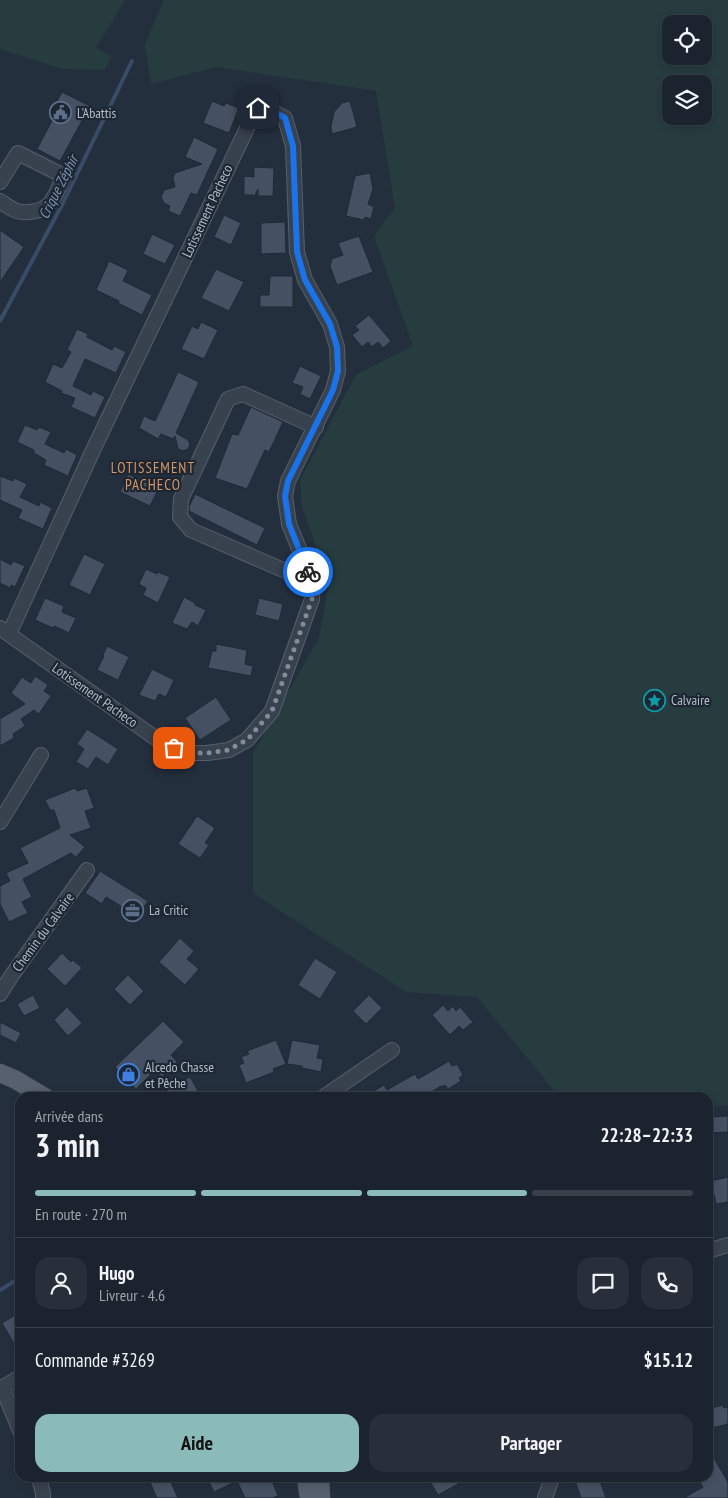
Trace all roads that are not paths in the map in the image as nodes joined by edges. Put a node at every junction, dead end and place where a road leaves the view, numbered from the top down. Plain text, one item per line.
1 (0, 182) edge
2 (0, 201) edge
3 (316, 427) junction
4 (313, 583) junction
5 (4, 631) edge
6 (41, 755) dead end
7 (0, 822) edge
8 (88, 870) dead end
9 (0, 994) edge
10 (392, 1050) dead end
11 (0, 1073) edge
12 (36, 1092) edge
13 (331, 1092) edge
14 (728, 1245) edge
15 (713, 1250) edge
16 (15, 1380) edge
17 (1, 1388) edge
18 (15, 1420) edge
19 (39, 1482) edge
20 (307, 1482) edge
21 (320, 1482) edge
22 (551, 1482) edge
23 (43, 1498) edge
24 (309, 1498) edge
25 (321, 1498) edge
26 (545, 1498) edge

1 - 2 street
3 - 4 street, Lotissement Pacheco
3 - 4 street
3 - 5 street, Lotissement Pacheco
4 - 5 street, Lotissement Pacheco
6 - 7 street
8 - 9 street, Chemin du Calvaire
10 - 13 street
11 - 12 main road
14 - 15 street
16 - 17 street
17 - 18 street
19 - 23 street
20 - 24 main road
21 - 25 main road
22 - 26 street

